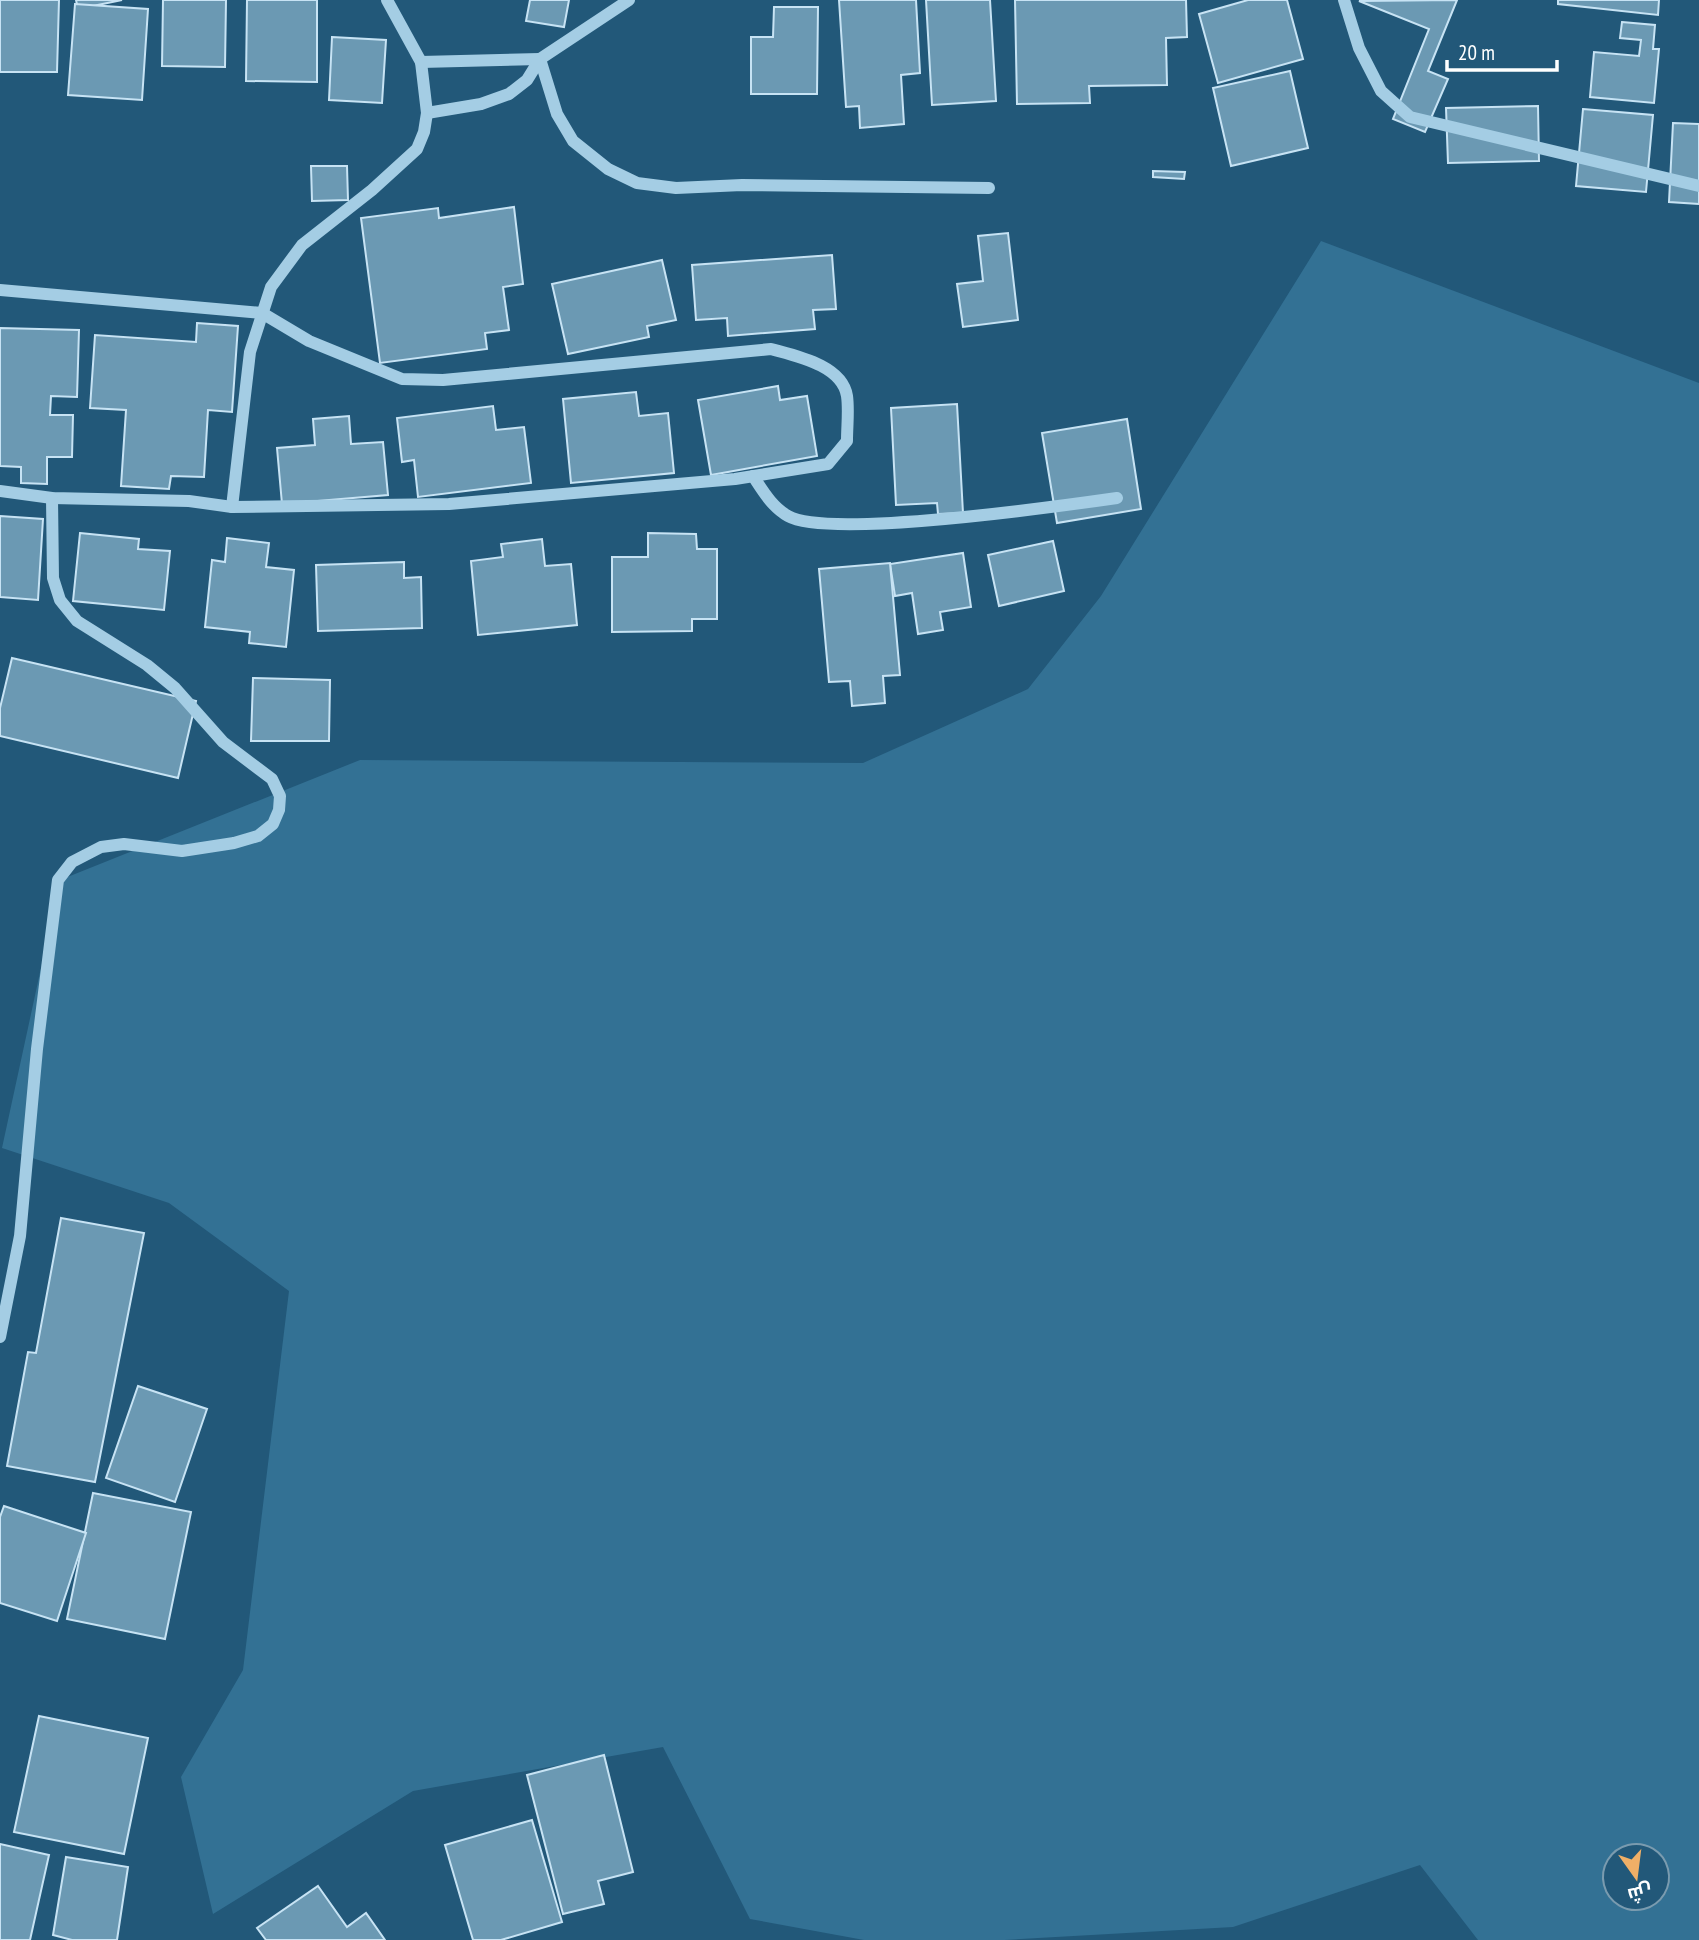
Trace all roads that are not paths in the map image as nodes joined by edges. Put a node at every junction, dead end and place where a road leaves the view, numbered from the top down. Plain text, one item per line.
1 (387, 0) edge
2 (629, 0) edge
3 (1344, 0) edge
4 (540, 59) junction
5 (421, 62) junction
6 (427, 113) junction
7 (1699, 186) edge
8 (989, 188) dead end
9 (0, 290) edge
10 (262, 313) junction
11 (753, 476) junction
12 (0, 491) edge
13 (51, 498) junction
14 (1116, 498) dead end
15 (232, 507) junction
16 (0, 1338) edge

1 - 5 street
2 - 4 street
3 - 7 street
4 - 5 street
4 - 6 street
4 - 8 street
5 - 6 street
6 - 10 street
9 - 10 street
10 - 11 street
10 - 15 street
11 - 14 street
11 - 15 street
12 - 13 street
13 - 15 street
13 - 16 street

